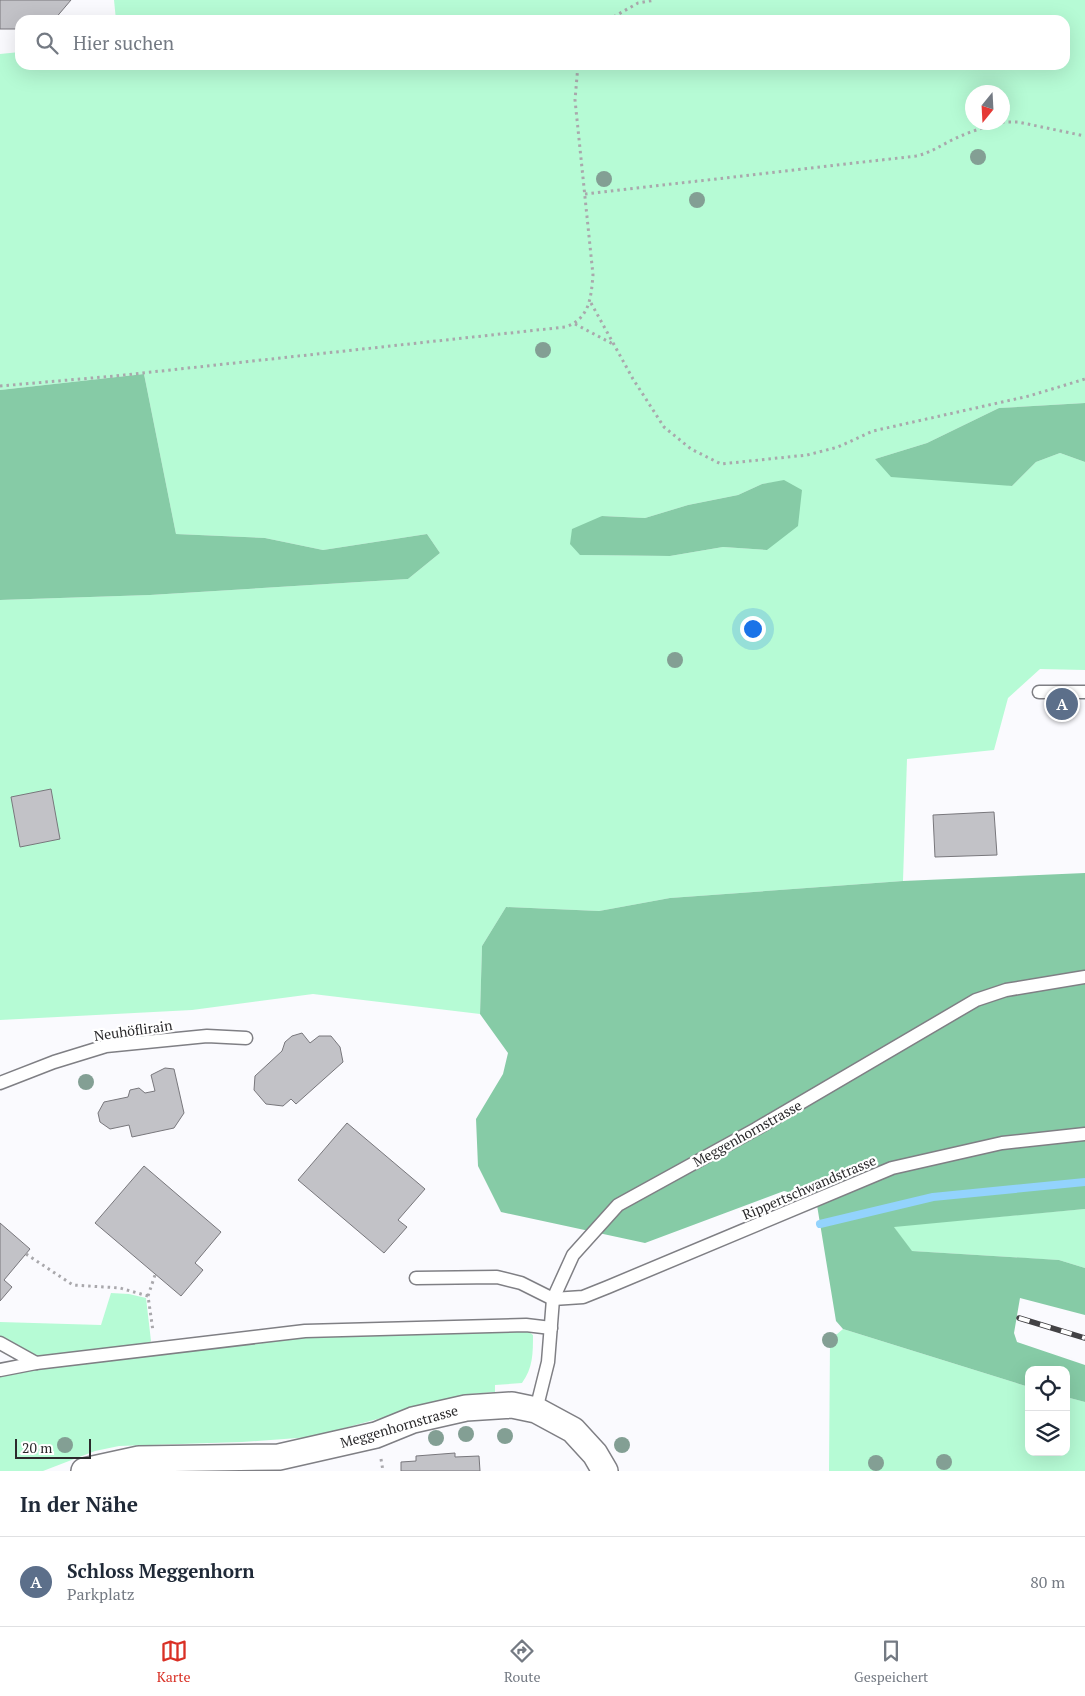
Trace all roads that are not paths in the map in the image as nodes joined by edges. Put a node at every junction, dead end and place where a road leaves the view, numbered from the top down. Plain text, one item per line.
1 (1039, 692) dead end
2 (1085, 692) edge
3 (1085, 977) edge
4 (246, 1038) dead end
5 (0, 1083) edge
6 (1085, 1134) edge
7 (416, 1278) dead end
8 (554, 1299) junction
9 (551, 1328) junction
10 (0, 1343) edge
11 (36, 1363) junction
12 (0, 1370) edge
13 (536, 1410) junction
14 (280, 1464) edge
15 (84, 1471) edge
16 (605, 1471) edge

1 - 2 lane
3 - 8 lane, Meggenhornstrasse
4 - 5 lane, Neuhöflirain
6 - 8 lane, Rippertschwandstrasse
7 - 8 lane
8 - 9 lane, Meggenhornstrasse
9 - 11 lane
9 - 13 lane, Meggenhornstrasse
10 - 11 lane
11 - 12 lane
13 - 14 street, Meggenhornstrasse
13 - 16 street, Meggenhornstrasse
14 - 15 street, Meggenhornstrasse

